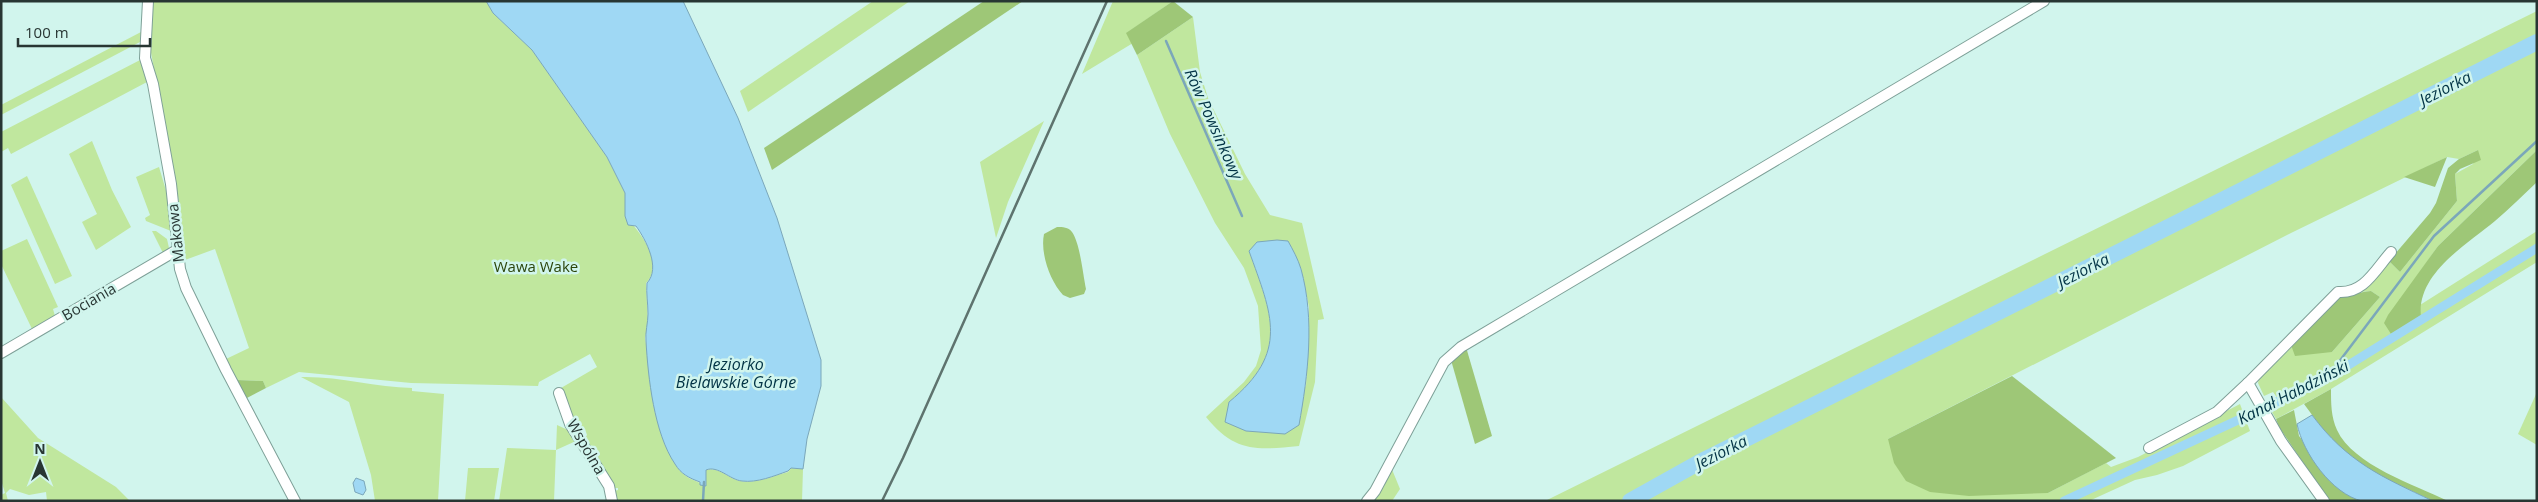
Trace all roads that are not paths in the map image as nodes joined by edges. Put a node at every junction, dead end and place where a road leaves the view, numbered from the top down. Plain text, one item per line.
1 (148, 1) edge
2 (2044, 1) edge
3 (176, 250) junction
4 (2391, 252) dead end
5 (1, 353) edge
6 (2248, 383) junction
7 (559, 393) dead end
8 (2149, 448) dead end
9 (294, 501) edge
10 (612, 501) edge
11 (1367, 501) edge
12 (2324, 501) edge

1 - 3 street, Makowa
2 - 11 street
3 - 5 street, Bociania
3 - 9 street, Makowa
4 - 6 street
6 - 8 street
6 - 12 street
7 - 10 street, Wspólna

